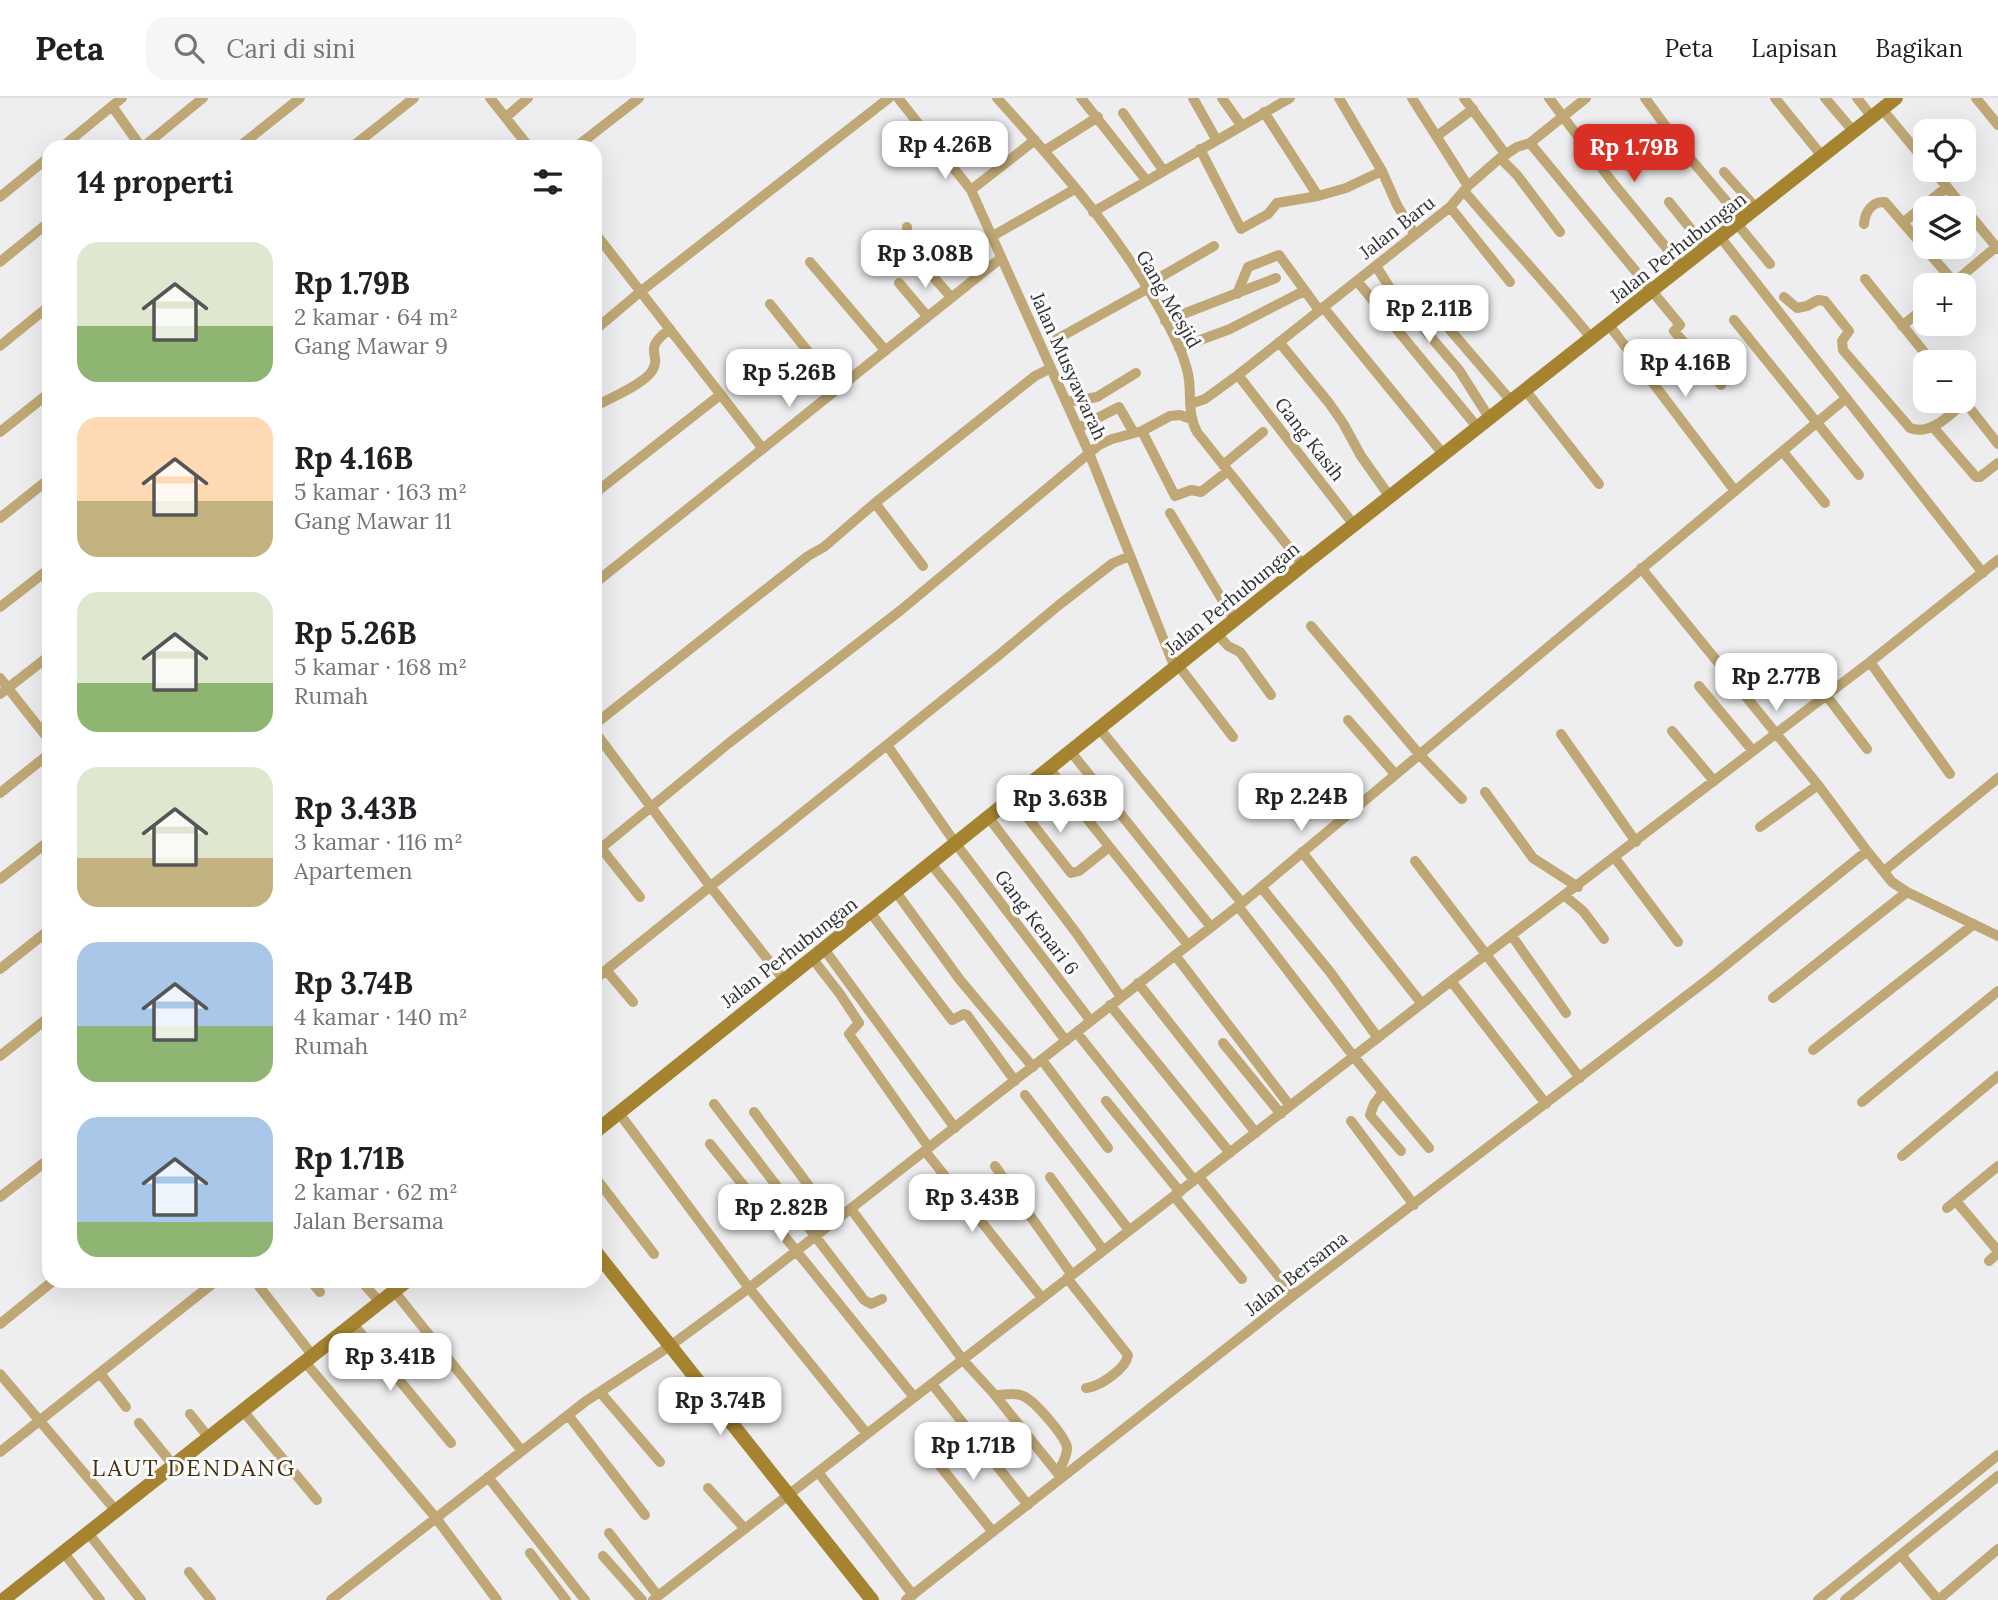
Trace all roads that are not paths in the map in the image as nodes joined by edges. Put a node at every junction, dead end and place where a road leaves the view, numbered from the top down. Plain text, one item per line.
1 (122, 98) edge
2 (203, 98) edge
3 (300, 98) edge
4 (414, 98) edge
5 (491, 98) edge
6 (528, 98) edge
7 (639, 98) edge
8 (889, 98) edge
9 (898, 98) edge
10 (1081, 98) edge
11 (1193, 98) edge
12 (1222, 98) edge
13 (1290, 98) edge
14 (1339, 98) edge
15 (1412, 98) edge
16 (1464, 98) edge
17 (1549, 98) edge
18 (1587, 98) edge
19 (1645, 98) edge
20 (1775, 98) edge
21 (1825, 98) edge
22 (1857, 98) edge
23 (1896, 98) edge
24 (1976, 98) edge
25 (1002, 100) edge
26 (112, 106) junction
27 (1473, 108) junction
28 (1265, 112) junction
29 (1123, 113) dead end
30 (1877, 113) junction
31 (506, 117) junction
32 (1098, 117) junction
33 (1563, 117) junction
34 (1241, 125) junction
35 (1998, 125) edge
36 (1854, 132) junction
37 (1437, 136) junction
38 (1216, 139) junction
39 (71, 140) edge
40 (137, 140) edge
41 (151, 140) edge
42 (248, 140) edge
43 (361, 140) edge
44 (524, 140) edge
45 (585, 140) edge
46 (1035, 140) junction
47 (1530, 143) junction
48 (1199, 149) junction
49 (1913, 149) edge
50 (1044, 151) junction
51 (1503, 156) junction
52 (1822, 156) junction
53 (42, 164) edge
54 (1163, 170) junction
55 (1382, 171) junction
56 (1724, 172) dead end
57 (1146, 180) junction
58 (1943, 182) edge
59 (1947, 187) junction
60 (1466, 188) junction
61 (971, 190) junction
62 (1075, 190) junction
63 (1318, 196) junction
64 (0, 197) edge
65 (1669, 202) dead end
66 (1450, 207) junction
67 (1757, 209) junction
68 (1093, 212) junction
69 (1904, 222) junction
70 (1740, 223) junction
71 (1864, 224) dead end
72 (907, 227) dead end
73 (42, 228) edge
74 (1560, 232) dead end
75 (1415, 235) junction
76 (991, 237) junction
77 (1721, 239) junction
78 (602, 242) edge
79 (1214, 246) dead end
80 (1997, 248) edge
81 (1707, 249) junction
82 (1001, 258) junction
83 (0, 262) edge
84 (810, 262) dead end
85 (1770, 264) dead end
86 (1376, 266) junction
87 (1683, 268) junction
88 (1943, 273) edge
89 (1966, 273) edge
90 (1276, 278) dead end
91 (1864, 279) dead end
92 (1357, 281) junction
93 (1510, 282) dead end
94 (899, 283) dead end
95 (1146, 287) junction
96 (1304, 291) junction
97 (640, 292) junction
98 (1652, 292) junction
99 (1237, 293) junction
100 (951, 297) junction
101 (1784, 297) dead end
102 (770, 304) dead end
103 (1321, 309) junction
104 (42, 312) edge
105 (927, 316) junction
106 (1439, 317) dead end
107 (1913, 317) edge
108 (1734, 320) dead end
109 (1165, 321) junction
110 (602, 324) edge
111 (1609, 325) junction
112 (1902, 326) junction
113 (670, 329) junction
114 (1057, 339) dead end
115 (1592, 339) junction
116 (1279, 342) junction
117 (0, 346) edge
118 (1180, 348) junction
119 (885, 350) junction
120 (1922, 350) edge
121 (1051, 368) junction
122 (1136, 373) dead end
123 (1238, 375) junction
124 (1721, 385) dead end
125 (838, 389) junction
126 (1526, 391) junction
127 (720, 395) junction
128 (42, 399) edge
129 (1845, 399) junction
130 (602, 402) edge
131 (1067, 402) junction
132 (1512, 402) junction
133 (1191, 404) junction
134 (1950, 413) edge
135 (1973, 413) edge
136 (1191, 419) junction
137 (1490, 419) junction
138 (1816, 422) junction
139 (1933, 427) junction
140 (1078, 428) junction
141 (1478, 428) junction
142 (0, 432) edge
143 (1138, 432) junction
144 (1263, 432) dead end
145 (1998, 444) edge
146 (763, 449) junction
147 (1783, 452) junction
148 (1088, 453) junction
149 (1444, 455) junction
150 (1998, 463) edge
151 (1226, 468) junction
152 (1859, 475) dead end
153 (1599, 484) dead end
154 (42, 485) edge
155 (602, 488) edge
156 (1735, 491) junction
157 (1390, 497) junction
158 (875, 503) junction
159 (1825, 503) dead end
160 (1170, 513) dead end
161 (0, 518) edge
162 (1354, 525) junction
163 (1130, 556) junction
164 (1998, 560) edge
165 (1303, 565) junction
166 (923, 566) dead end
167 (1641, 568) junction
168 (1983, 573) junction
169 (42, 574) edge
170 (602, 577) edge
171 (0, 607) edge
172 (1235, 621) junction
173 (1311, 626) dead end
174 (1218, 635) junction
175 (42, 661) edge
176 (1870, 662) junction
177 (1177, 666) junction
178 (0, 678) edge
179 (1699, 685) dead end
180 (4, 691) edge
181 (1272, 695) dead end
182 (1826, 695) junction
183 (602, 718) edge
184 (1348, 720) dead end
185 (1099, 728) junction
186 (1672, 731) dead end
187 (42, 732) edge
188 (1561, 734) dead end
189 (1774, 734) junction
190 (1233, 737) dead end
191 (602, 741) edge
192 (887, 745) junction
193 (1867, 749) dead end
194 (1753, 751) junction
195 (1071, 752) junction
196 (1419, 754) junction
197 (42, 760) edge
198 (1050, 769) junction
199 (1950, 774) dead end
200 (1392, 776) junction
201 (1998, 778) edge
202 (1714, 781) junction
203 (1818, 785) junction
204 (1485, 792) dead end
205 (0, 793) edge
206 (1013, 799) junction
207 (1462, 799) dead end
208 (651, 807) junction
209 (989, 818) junction
210 (1760, 827) dead end
211 (1636, 842) junction
212 (956, 844) junction
213 (42, 846) edge
214 (1109, 847) junction
215 (602, 848) edge
216 (1867, 851) junction
217 (1302, 852) junction
218 (602, 855) edge
219 (1615, 858) junction
220 (1415, 861) dead end
221 (931, 864) junction
222 (1884, 871) junction
223 (0, 879) edge
224 (710, 886) junction
225 (1261, 887) junction
226 (896, 892) junction
227 (1571, 892) junction
228 (1907, 892) junction
229 (640, 897) dead end
230 (1240, 904) junction
231 (870, 912) junction
232 (1974, 924) junction
233 (1211, 927) junction
234 (42, 936) edge
235 (1512, 936) junction
236 (1998, 936) edge
237 (1604, 939) dead end
238 (1678, 942) dead end
239 (1188, 945) junction
240 (818, 953) junction
241 (1487, 954) junction
242 (1175, 955) junction
243 (0, 969) edge
244 (606, 970) junction
245 (602, 973) edge
246 (785, 980) junction
247 (1451, 981) junction
248 (1138, 983) junction
249 (1998, 991) edge
250 (1121, 997) junction
251 (1773, 998) dead end
252 (633, 1002) dead end
253 (1422, 1004) junction
254 (1110, 1005) junction
255 (1566, 1013) dead end
256 (1090, 1020) junction
257 (42, 1023) edge
258 (1077, 1033) junction
259 (1378, 1038) junction
260 (1066, 1041) junction
261 (1223, 1043) dead end
262 (1813, 1050) dead end
263 (0, 1056) edge
264 (1354, 1056) junction
265 (1042, 1060) junction
266 (1033, 1067) junction
267 (1998, 1076) edge
268 (1580, 1078) junction
269 (1015, 1081) junction
270 (1383, 1092) junction
271 (1025, 1095) dead end
272 (1106, 1101) dead end
273 (1862, 1102) dead end
274 (714, 1104) dead end
275 (1546, 1104) junction
276 (1290, 1106) junction
277 (754, 1112) dead end
278 (619, 1113) junction
279 (1281, 1114) junction
280 (1351, 1121) dead end
281 (602, 1126) edge
282 (955, 1128) junction
283 (1256, 1133) junction
284 (710, 1144) dead end
285 (1108, 1148) dead end
286 (1429, 1148) dead end
287 (927, 1149) junction
288 (1401, 1151) dead end
289 (1230, 1153) junction
290 (1902, 1156) dead end
291 (42, 1164) edge
292 (995, 1166) dead end
293 (1998, 1166) edge
294 (1050, 1177) dead end
295 (1196, 1179) junction
296 (602, 1186) edge
297 (1177, 1194) junction
298 (0, 1197) edge
299 (1956, 1201) junction
300 (1414, 1205) junction
301 (1947, 1208) dead end
302 (851, 1209) junction
303 (835, 1221) junction
304 (1129, 1230) junction
305 (814, 1237) junction
306 (1103, 1250) junction
307 (795, 1252) junction
308 (1998, 1252) edge
309 (654, 1254) dead end
310 (602, 1260) edge
311 (1989, 1261) dead end
312 (1069, 1277) junction
313 (1242, 1279) dead end
314 (44, 1288) edge
315 (207, 1288) edge
316 (260, 1288) edge
317 (317, 1288) edge
318 (367, 1288) edge
319 (399, 1288) edge
320 (749, 1288) junction
321 (320, 1292) dead end
322 (394, 1292) junction
323 (1294, 1295) junction
324 (1042, 1298) junction
325 (882, 1299) dead end
326 (380, 1302) junction
327 (0, 1324) edge
328 (353, 1324) junction
329 (670, 1346) junction
330 (309, 1359) junction
331 (963, 1360) junction
332 (100, 1373) junction
333 (0, 1374) edge
334 (932, 1384) junction
335 (1086, 1388) dead end
336 (600, 1392) junction
337 (995, 1395) junction
338 (914, 1397) junction
339 (126, 1407) dead end
340 (243, 1411) junction
341 (190, 1414) dead end
342 (568, 1415) junction
343 (40, 1420) junction
344 (139, 1423) dead end
345 (867, 1434) junction
346 (209, 1438) junction
347 (451, 1443) dead end
348 (522, 1451) junction
349 (928, 1451) dead end
350 (0, 1452) edge
351 (1998, 1455) edge
352 (660, 1462) dead end
353 (174, 1466) junction
354 (818, 1472) junction
355 (1060, 1476) junction
356 (1998, 1476) edge
357 (488, 1478) junction
358 (708, 1488) dead end
359 (789, 1495) junction
360 (317, 1500) dead end
361 (1028, 1505) junction
362 (117, 1511) junction
363 (645, 1515) dead end
364 (436, 1518) junction
365 (745, 1529) junction
366 (993, 1532) junction
367 (89, 1534) junction
368 (609, 1534) dead end
369 (1998, 1549) edge
370 (64, 1553) junction
371 (530, 1553) dead end
372 (1901, 1555) junction
373 (603, 1556) dead end
374 (189, 1572) dead end
375 (909, 1597) edge
376 (656, 1598) edge
377 (4, 1600) edge
378 (100, 1600) edge
379 (141, 1600) edge
380 (211, 1600) edge
381 (331, 1600) edge
382 (497, 1600) edge
383 (566, 1600) edge
384 (585, 1600) edge
385 (642, 1600) edge
386 (872, 1600) edge
387 (1818, 1600) edge
388 (1845, 1600) edge
389 (1938, 1600) edge

1 - 26 street
2 - 41 street
3 - 42 street
4 - 43 street
5 - 31 street
6 - 31 street
7 - 45 street
8 - 97 street
9 - 61 street, Jalan Musyawarah
10 - 32 street
11 - 38 street
12 - 34 street
13 - 28 street
14 - 55 street
15 - 37 street
16 - 27 street
17 - 33 street
18 - 33 street, Jalan Baru
19 - 70 street
20 - 52 street
21 - 36 street
22 - 30 street
23 - 30 main road, Jalan Perhubungan
24 - 35 street
25 - 46 street, Gang Mesjid
26 - 39 street
26 - 40 street
27 - 37 street
27 - 51 street
28 - 34 street
28 - 63 street
29 - 54 street
30 - 36 main road, Jalan Perhubungan
30 - 49 street
31 - 44 street
32 - 50 street
32 - 57 street
33 - 47 street, Jalan Baru
33 - 87 street
34 - 38 street
36 - 52 main road, Jalan Perhubungan
37 - 60 street
38 - 48 street
46 - 50 street, Gang Mesjid
46 - 61 street
47 - 51 street, Jalan Baru
47 - 98 street
48 - 54 street
48 - 63 street
50 - 62 street, Gang Mesjid
51 - 60 street, Jalan Baru
51 - 74 street
52 - 67 main road, Jalan Perhubungan
53 - 64 street
54 - 57 street
55 - 63 street
55 - 75 street
56 - 67 street
57 - 68 street
58 - 59 street
59 - 69 street
59 - 80 street
60 - 66 street, Jalan Baru
60 - 115 street
61 - 76 street, Jalan Musyawarah
62 - 68 street, Gang Mesjid
62 - 76 street
65 - 81 street
66 - 75 street, Jalan Baru
66 - 93 street
67 - 70 main road, Jalan Perhubungan
68 - 95 street, Gang Mesjid
69 - 71 street
69 - 88 street
70 - 77 main road, Jalan Perhubungan
70 - 85 street
72 - 100 street
73 - 83 street
75 - 86 street, Jalan Baru
76 - 82 street, Jalan Musyawarah
77 - 81 main road, Jalan Perhubungan
77 - 129 street
78 - 97 street
79 - 95 street
80 - 89 street
81 - 87 main road, Jalan Perhubungan
82 - 100 street
82 - 121 street, Jalan Musyawarah
84 - 119 street
86 - 92 street, Jalan Baru
86 - 137 street
87 - 98 main road, Jalan Perhubungan
90 - 99 street
91 - 112 street
92 - 103 street, Jalan Baru
92 - 141 street
94 - 105 street
95 - 109 street, Gang Mesjid
95 - 114 street
96 - 99 street
96 - 103 street
96 - 118 street
97 - 110 street
97 - 113 street
98 - 111 main road, Jalan Perhubungan
98 - 124 street
99 - 109 street
100 - 105 street
101 - 139 street
102 - 125 street
103 - 116 street, Jalan Baru
103 - 149 street
104 - 117 street
105 - 119 street
106 - 132 street
107 - 112 street
108 - 138 street
109 - 118 street, Gang Mesjid
111 - 115 main road, Jalan Perhubungan
111 - 156 street
112 - 120 street
113 - 127 street
113 - 130 street
115 - 126 main road, Jalan Perhubungan
116 - 123 street, Jalan Baru
116 - 157 street
118 - 133 street, Gang Mesjid
119 - 125 street
121 - 131 street, Jalan Musyawarah
121 - 158 street
122 - 131 street
123 - 133 street, Jalan Baru
123 - 162 street, Gang Kasih
125 - 146 street
126 - 132 main road, Jalan Perhubungan
126 - 153 street
127 - 146 street
127 - 155 street
128 - 142 street
129 - 138 street
129 - 168 street
131 - 140 street, Jalan Musyawarah
132 - 137 main road, Jalan Perhubungan
133 - 136 street, Gang Mesjid
134 - 139 street
135 - 145 street
136 - 143 street
136 - 151 street
137 - 141 main road, Jalan Perhubungan
138 - 147 street
138 - 152 street
139 - 150 street
140 - 143 street
140 - 148 street, Jalan Musyawarah
141 - 149 main road, Jalan Perhubungan
143 - 148 street
143 - 151 street
144 - 151 street
146 - 170 street
147 - 156 street
147 - 159 street
148 - 163 street, Jalan Musyawarah
148 - 208 street
149 - 157 main road, Jalan Perhubungan
151 - 165 street
154 - 161 street
156 - 167 street
157 - 162 main road, Jalan Perhubungan
158 - 166 street
158 - 183 street
160 - 172 street
162 - 165 main road, Jalan Perhubungan
163 - 177 street, Jalan Musyawarah
163 - 192 street
164 - 168 street
165 - 172 main road, Jalan Perhubungan
167 - 189 street
167 - 196 street
168 - 176 street
169 - 171 street
172 - 174 main road, Jalan Perhubungan
173 - 196 street
174 - 177 main road, Jalan Perhubungan
174 - 181 street
175 - 180 street
176 - 182 street
176 - 199 street
177 - 185 main road, Jalan Perhubungan
177 - 190 street, Jalan Musyawarah
178 - 180 street
179 - 194 street
180 - 187 street
182 - 189 street
182 - 193 street
184 - 200 street
185 - 195 main road, Jalan Perhubungan
185 - 230 street
186 - 202 street
188 - 211 street
189 - 194 street
189 - 203 street
191 - 208 street
192 - 212 street, Gang Kenari 6
192 - 224 street
194 - 202 street
195 - 198 main road, Jalan Perhubungan
195 - 233 street
196 - 200 street
196 - 207 street
197 - 205 street
198 - 206 main road, Jalan Perhubungan
198 - 214 street
200 - 217 street
201 - 222 street
202 - 211 street
203 - 210 street
203 - 216 street
204 - 227 street
206 - 209 main road, Jalan Perhubungan
206 - 214 street
208 - 215 street
208 - 224 street
209 - 212 main road, Jalan Perhubungan
209 - 250 street
211 - 219 street
212 - 221 main road, Jalan Perhubungan
212 - 256 street, Gang Kenari 6
213 - 223 street
214 - 239 street
216 - 222 street
216 - 268 street, Jalan Bersama
217 - 225 street
217 - 253 street
218 - 229 street
219 - 227 street
219 - 238 street
220 - 241 street
221 - 226 main road, Jalan Perhubungan
221 - 260 street
222 - 228 street
224 - 244 street
224 - 246 street
225 - 230 street
225 - 259 street
226 - 231 main road, Jalan Perhubungan
226 - 266 street
227 - 235 street
227 - 237 street
228 - 232 street
228 - 251 street
230 - 233 street
230 - 264 street
231 - 240 main road, Jalan Perhubungan
231 - 269 street
232 - 236 street
232 - 262 street
233 - 239 street
234 - 243 street
235 - 241 street
235 - 255 street
239 - 242 street
240 - 246 main road, Jalan Perhubungan
240 - 282 street
240 - 287 street
241 - 247 street
241 - 268 street
242 - 248 street
242 - 276 street
244 - 245 street
244 - 252 street
246 - 278 main road, Jalan Perhubungan
247 - 253 street
247 - 275 street
248 - 250 street
248 - 283 street
249 - 273 street
250 - 254 street
253 - 259 street
254 - 256 street
254 - 289 street
256 - 258 street
257 - 263 street
258 - 260 street
258 - 295 street
259 - 264 street
260 - 265 street
261 - 279 street
264 - 270 street
264 - 276 street
265 - 266 street
265 - 285 street
266 - 269 street
267 - 290 street
268 - 275 street, Jalan Bersama
269 - 282 street
270 - 286 street
270 - 288 street
271 - 304 street
272 - 297 street
274 - 305 street
275 - 300 street, Jalan Bersama
276 - 279 street
277 - 303 street
278 - 281 main road, Jalan Perhubungan
278 - 320 street
279 - 283 street
280 - 300 street
282 - 287 street
283 - 289 street
284 - 307 street
287 - 302 street
287 - 324 street
289 - 295 street
291 - 298 street
292 - 312 street
293 - 299 street
294 - 306 street
295 - 297 street
295 - 323 street
296 - 309 street
297 - 304 street
297 - 313 street
299 - 301 street
299 - 308 street
300 - 323 street, Jalan Bersama
302 - 303 street
302 - 331 street
303 - 305 street
304 - 306 street
305 - 307 street
305 - 325 street
306 - 312 street
307 - 320 street
307 - 338 street
308 - 311 street
310 - 329 main road
312 - 324 street
312 - 335 street
314 - 327 street
315 - 332 street
316 - 330 street
317 - 321 street
318 - 326 street
319 - 322 main road
320 - 329 street
320 - 345 street
322 - 326 main road
322 - 348 street
323 - 355 street, Jalan Bersama
324 - 331 street
326 - 328 main road
328 - 330 main road
328 - 347 street
329 - 336 street
329 - 359 main road
330 - 340 main road
330 - 364 street
331 - 334 street
331 - 337 street
332 - 339 street
332 - 343 street
333 - 343 street
334 - 338 street
334 - 361 street
336 - 342 street
336 - 352 street
337 - 355 street
337 - 355 street
338 - 345 street
340 - 346 main road
340 - 360 street
341 - 346 street
342 - 348 street
342 - 363 street
343 - 350 street
343 - 362 street
344 - 353 street
345 - 354 street
346 - 353 main road
348 - 357 street
349 - 366 street
351 - 387 street
353 - 362 main road
354 - 359 street
354 - 375 street
355 - 361 street, Jalan Bersama
356 - 372 street
357 - 364 street
357 - 384 street
358 - 365 street
359 - 365 street
359 - 386 main road
361 - 366 street, Jalan Bersama
362 - 367 main road
364 - 381 street
364 - 382 street
365 - 376 street
366 - 375 street, Jalan Bersama
367 - 370 main road
367 - 379 street
368 - 376 street
369 - 389 street
370 - 377 main road
370 - 378 street
371 - 383 street
372 - 388 street
372 - 389 street
373 - 385 street
374 - 380 street

